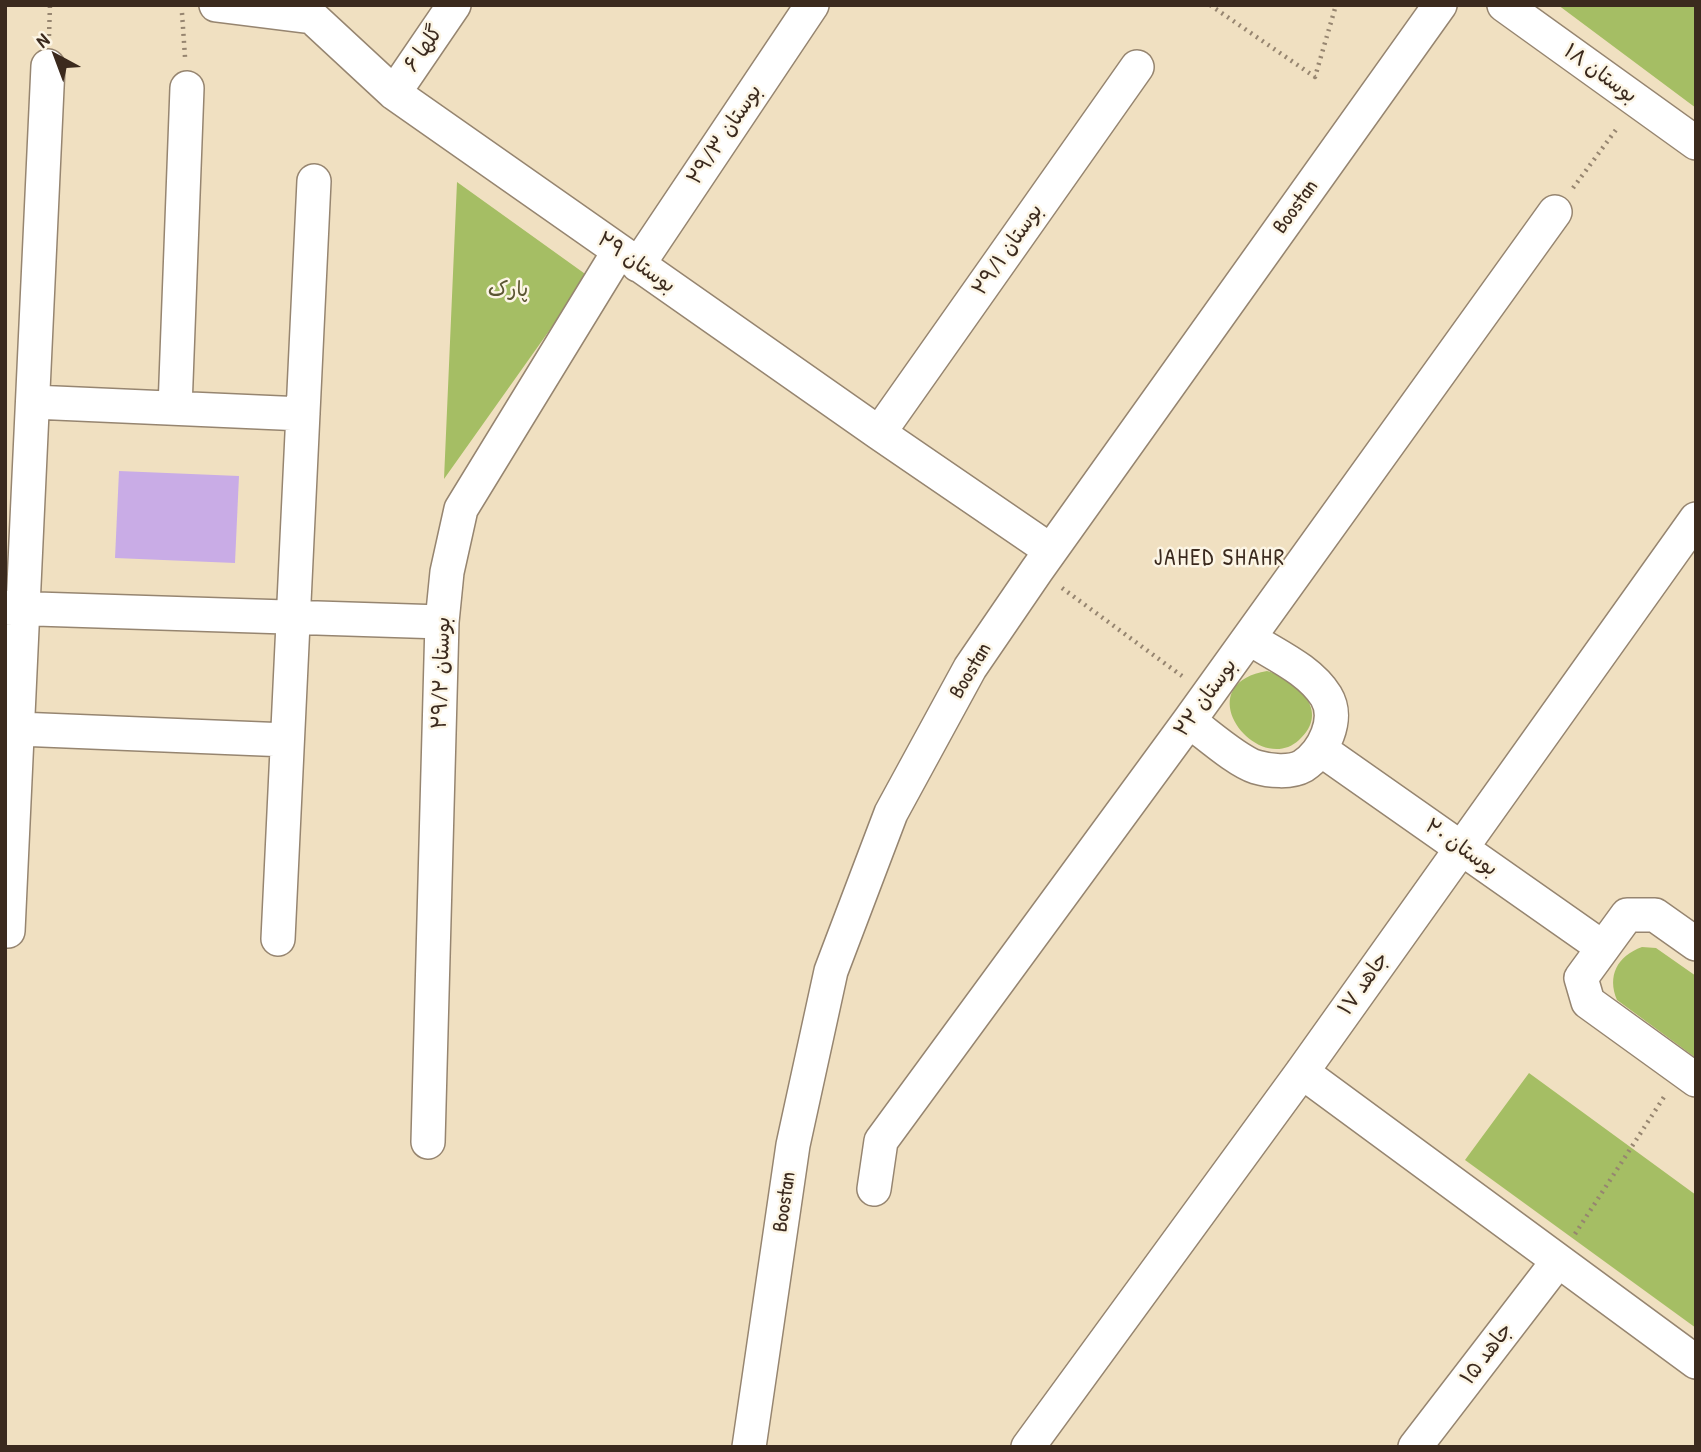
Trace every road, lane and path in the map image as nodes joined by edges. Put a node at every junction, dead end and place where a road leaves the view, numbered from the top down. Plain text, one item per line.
1 (182, 5) edge
2 (454, 5) edge
3 (812, 5) edge
4 (1210, 5) edge
5 (1336, 5) edge
6 (1440, 5) edge
7 (1504, 5) edge
8 (221, 6) edge
9 (309, 11) edge
10 (48, 66) dead end
11 (1137, 67) dead end
12 (187, 88) joint
13 (394, 93) junction
14 (1637, 101) junction
15 (1696, 143) edge
16 (314, 181) dead end
17 (1555, 212) joint
18 (629, 258) junction
19 (33, 402) junction
20 (175, 408) junction
21 (303, 414) junction
22 (879, 433) junction
23 (1696, 519) edge
24 (1044, 560) junction
25 (14, 608) edge
26 (293, 617) junction
27 (442, 622) junction
28 (1250, 638) junction
29 (1199, 708) junction
30 (18, 729) junction
31 (287, 740) junction
32 (1320, 749) junction
33 (1460, 848) junction
34 (8, 931) dead end
35 (278, 939) dead end
36 (1696, 944) edge
37 (1602, 947) junction
38 (1302, 1072) junction
39 (1689, 1075) edge
40 (428, 1142) dead end
41 (874, 1189) dead end
42 (1558, 1261) junction
43 (1696, 1362) edge
44 (749, 1447) edge
45 (1028, 1447) edge
46 (1415, 1447) edge

1 - 12 path
2 - 13 street, گلها ۶
3 - 18 street, بوستان ۲۹/۳
4 - 5 path
6 - 24 street, Boostan
7 - 14 street, بوستان ۱۸
8 - 9 street, بوستان ۲۹
9 - 13 street, بوستان ۲۹
10 - 19 street
11 - 22 street, بوستان ۲۹/۱
12 - 20 street
13 - 18 street, بوستان ۲۹
14 - 15 street, بوستان ۱۸
14 - 17 path
16 - 21 street
17 - 28 street, بوستان ۲۲
18 - 22 street, بوستان ۲۹
18 - 27 street, بوستان ۲۹/۲
19 - 20 street
19 - 25 street
20 - 21 street
21 - 26 street
22 - 24 street, بوستان ۲۹
23 - 33 street, جاهد ۱۷
24 - 29 path
24 - 44 street, Boostan
25 - 26 street
25 - 30 street
26 - 27 street
26 - 31 street
27 - 40 street, بوستان ۲۹/۲
28 - 29 street, بوستان ۲۲
28 - 32 street
29 - 32 street
29 - 41 street, بوستان ۲۲
30 - 31 street
30 - 34 street
31 - 35 street
32 - 33 street, بوستان ۲۰
33 - 37 street, بوستان ۲۰
33 - 38 street, جاهد ۱۷
36 - 37 street
37 - 39 street
38 - 42 street
38 - 45 street, جاهد ۱۷
39 - 42 path
42 - 43 street
42 - 46 street, جاهد ۱۵

